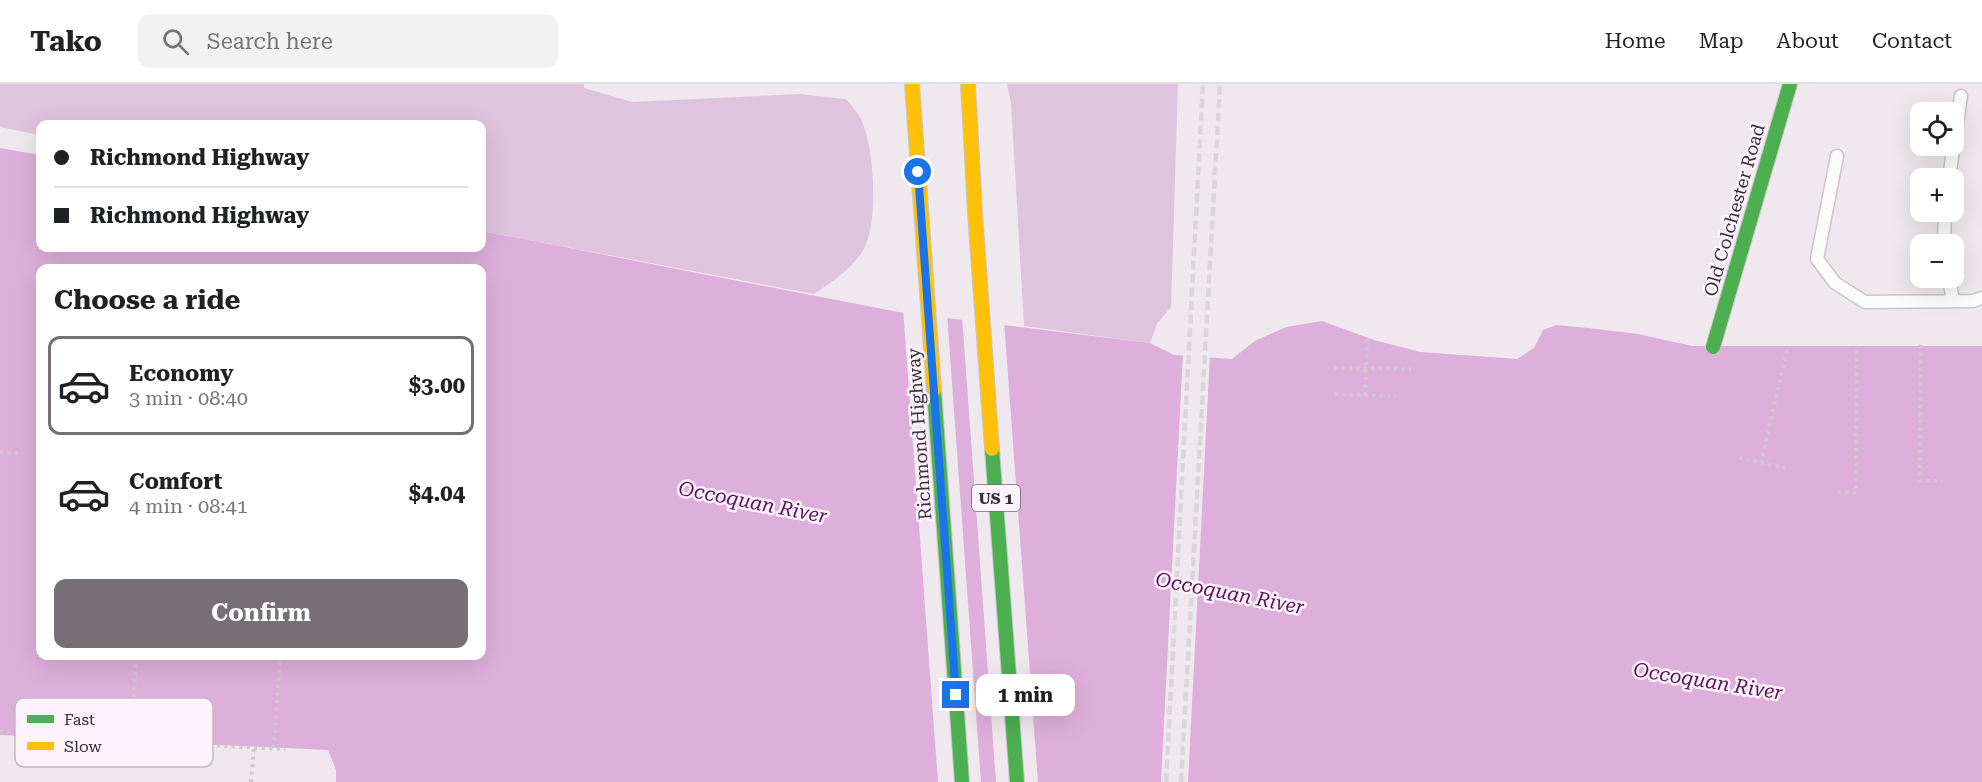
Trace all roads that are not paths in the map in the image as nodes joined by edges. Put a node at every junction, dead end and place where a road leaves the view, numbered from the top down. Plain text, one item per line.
1 (912, 84) edge
2 (968, 84) edge
3 (1790, 84) edge
4 (1961, 96) dead end
5 (1837, 156) dead end
6 (1950, 168) edge
7 (1951, 288) edge
8 (1982, 298) edge
9 (1953, 301) junction
10 (1713, 346) dead end
11 (962, 782) edge
12 (1017, 782) edge

1 - 11 main road, Richmond Highway
2 - 12 main road, US 1
3 - 10 main road, Old Colchester Road
4 - 6 lane
5 - 9 lane
7 - 9 lane
8 - 9 lane

